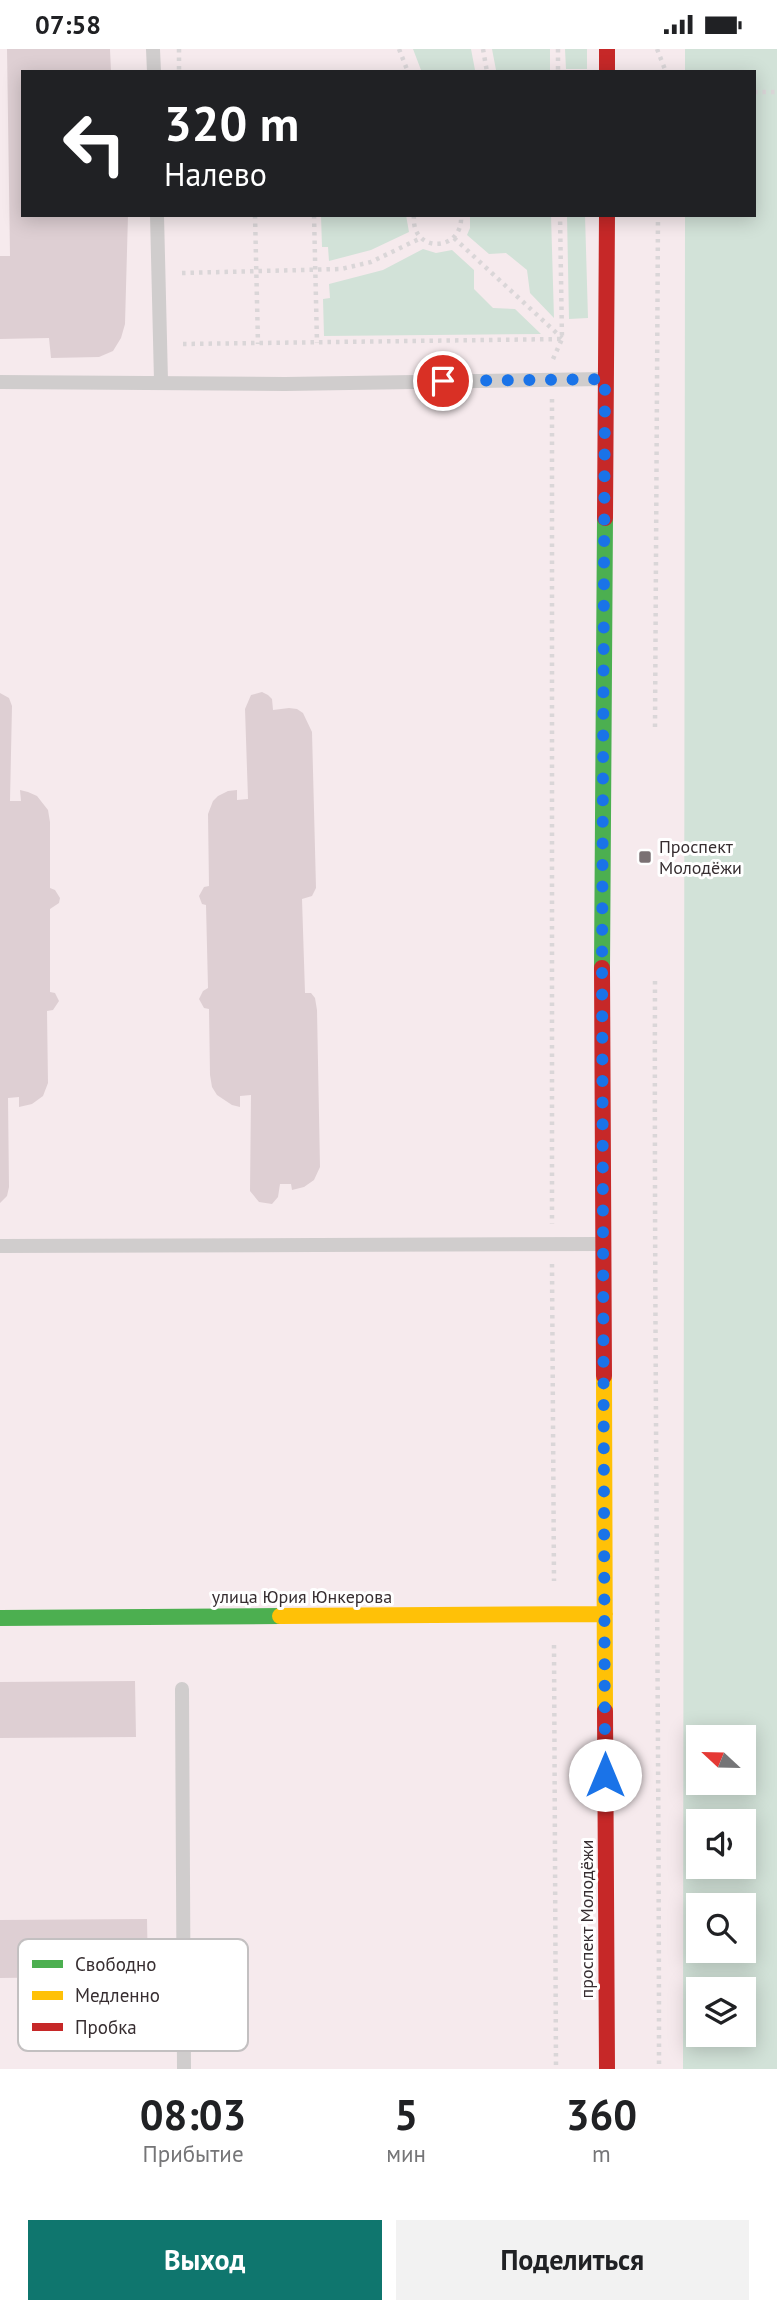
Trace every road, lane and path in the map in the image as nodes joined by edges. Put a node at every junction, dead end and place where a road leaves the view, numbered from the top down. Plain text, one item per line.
1 (153, 49) edge
2 (178, 49) edge
3 (399, 49) edge
4 (482, 49) edge
5 (558, 49) edge
6 (607, 49) edge
7 (657, 49) edge
8 (154, 70) edge
9 (179, 70) edge
10 (407, 70) edge
11 (487, 70) edge
12 (558, 70) edge
13 (607, 70) edge
14 (665, 70) edge
15 (756, 92) edge
16 (777, 92) edge
17 (157, 217) edge
18 (255, 217) edge
19 (314, 217) edge
20 (414, 217) edge
21 (461, 217) edge
22 (561, 217) edge
23 (607, 217) edge
24 (658, 217) edge
25 (421, 238) junction
26 (454, 238) junction
27 (182, 261) dead end
28 (315, 270) junction
29 (256, 271) junction
30 (182, 273) junction
31 (182, 285) dead end
32 (183, 333) dead end
33 (562, 339) junction
34 (317, 343) junction
35 (258, 344) junction
36 (605, 379) junction
37 (161, 381) junction
38 (0, 382) edge
39 (655, 727) dead end
40 (656, 981) dead end
41 (603, 1244) junction
42 (0, 1246) edge
43 (605, 1614) junction
44 (0, 1618) edge
45 (182, 1689) dead end
46 (183, 1939) edge
47 (184, 2051) edge
48 (184, 2069) edge
49 (607, 2069) edge
50 (659, 2069) edge

1 - 8 lane
2 - 9 path
3 - 10 path
4 - 11 path
5 - 12 path
6 - 13 street
7 - 14 path
15 - 16 path
17 - 37 lane
18 - 29 path
19 - 28 path
20 - 25 path
21 - 26 path
22 - 33 path
23 - 36 street, проспект Молодёжи
24 - 39 path
25 - 26 path
25 - 28 path
26 - 33 path
27 - 30 path
28 - 29 path
28 - 34 path
29 - 30 path
29 - 35 path
30 - 31 path
32 - 35 path
33 - 34 path
34 - 35 path
36 - 37 lane
36 - 41 street, проспект Молодёжи
37 - 38 lane
40 - 50 path
41 - 42 lane
41 - 43 street, проспект Молодёжи
43 - 44 street, улица Юрия Юнкерова
43 - 49 street, проспект Молодёжи
45 - 46 lane
47 - 48 lane

